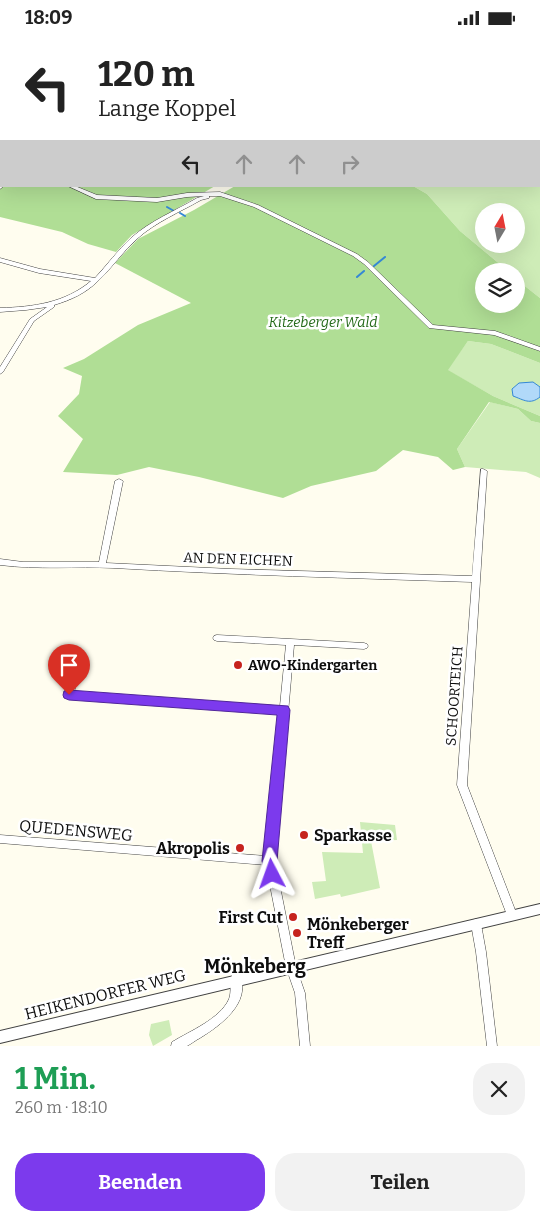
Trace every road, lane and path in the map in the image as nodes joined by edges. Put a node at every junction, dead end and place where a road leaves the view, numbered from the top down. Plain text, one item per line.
1 (72, 187) edge
2 (222, 192) junction
3 (0, 260) edge
4 (96, 280) junction
5 (54, 304) junction
6 (27, 309) junction
7 (0, 310) edge
8 (32, 320) junction
9 (540, 349) edge
10 (0, 372) edge
11 (483, 471) dead end
12 (119, 481) dead end
13 (0, 562) edge
14 (102, 565) junction
15 (475, 579) junction
16 (217, 638) dead end
17 (290, 642) junction
18 (364, 646) dead end
19 (73, 682) dead end
20 (284, 710) junction
21 (0, 839) edge
22 (270, 861) junction
23 (540, 909) edge
24 (512, 915) junction
25 (476, 925) junction
26 (291, 967) junction
27 (236, 979) junction
28 (0, 1037) edge
29 (176, 1046) edge
30 (305, 1046) edge
31 (492, 1046) edge

1 - 2 street
2 - 4 street
2 - 9 street
3 - 4 street
4 - 5 street
5 - 6 street
5 - 8 street
6 - 7 street
6 - 8 street
8 - 10 street
11 - 15 street, SCHOORTEICH
12 - 14 street
13 - 14 street, AN DEN EICHEN
14 - 15 street, AN DEN EICHEN
15 - 24 street, SCHOORTEICH
16 - 17 street
17 - 18 street
17 - 20 street
19 - 20 street
20 - 22 street
21 - 22 street, QUEDENSWEG
22 - 26 street
23 - 24 street, HEIKENDORFER WEG
24 - 25 street, HEIKENDORFER WEG
25 - 26 street, HEIKENDORFER WEG
25 - 31 street
26 - 27 street, HEIKENDORFER WEG
26 - 30 street
27 - 28 street, HEIKENDORFER WEG
27 - 29 street

